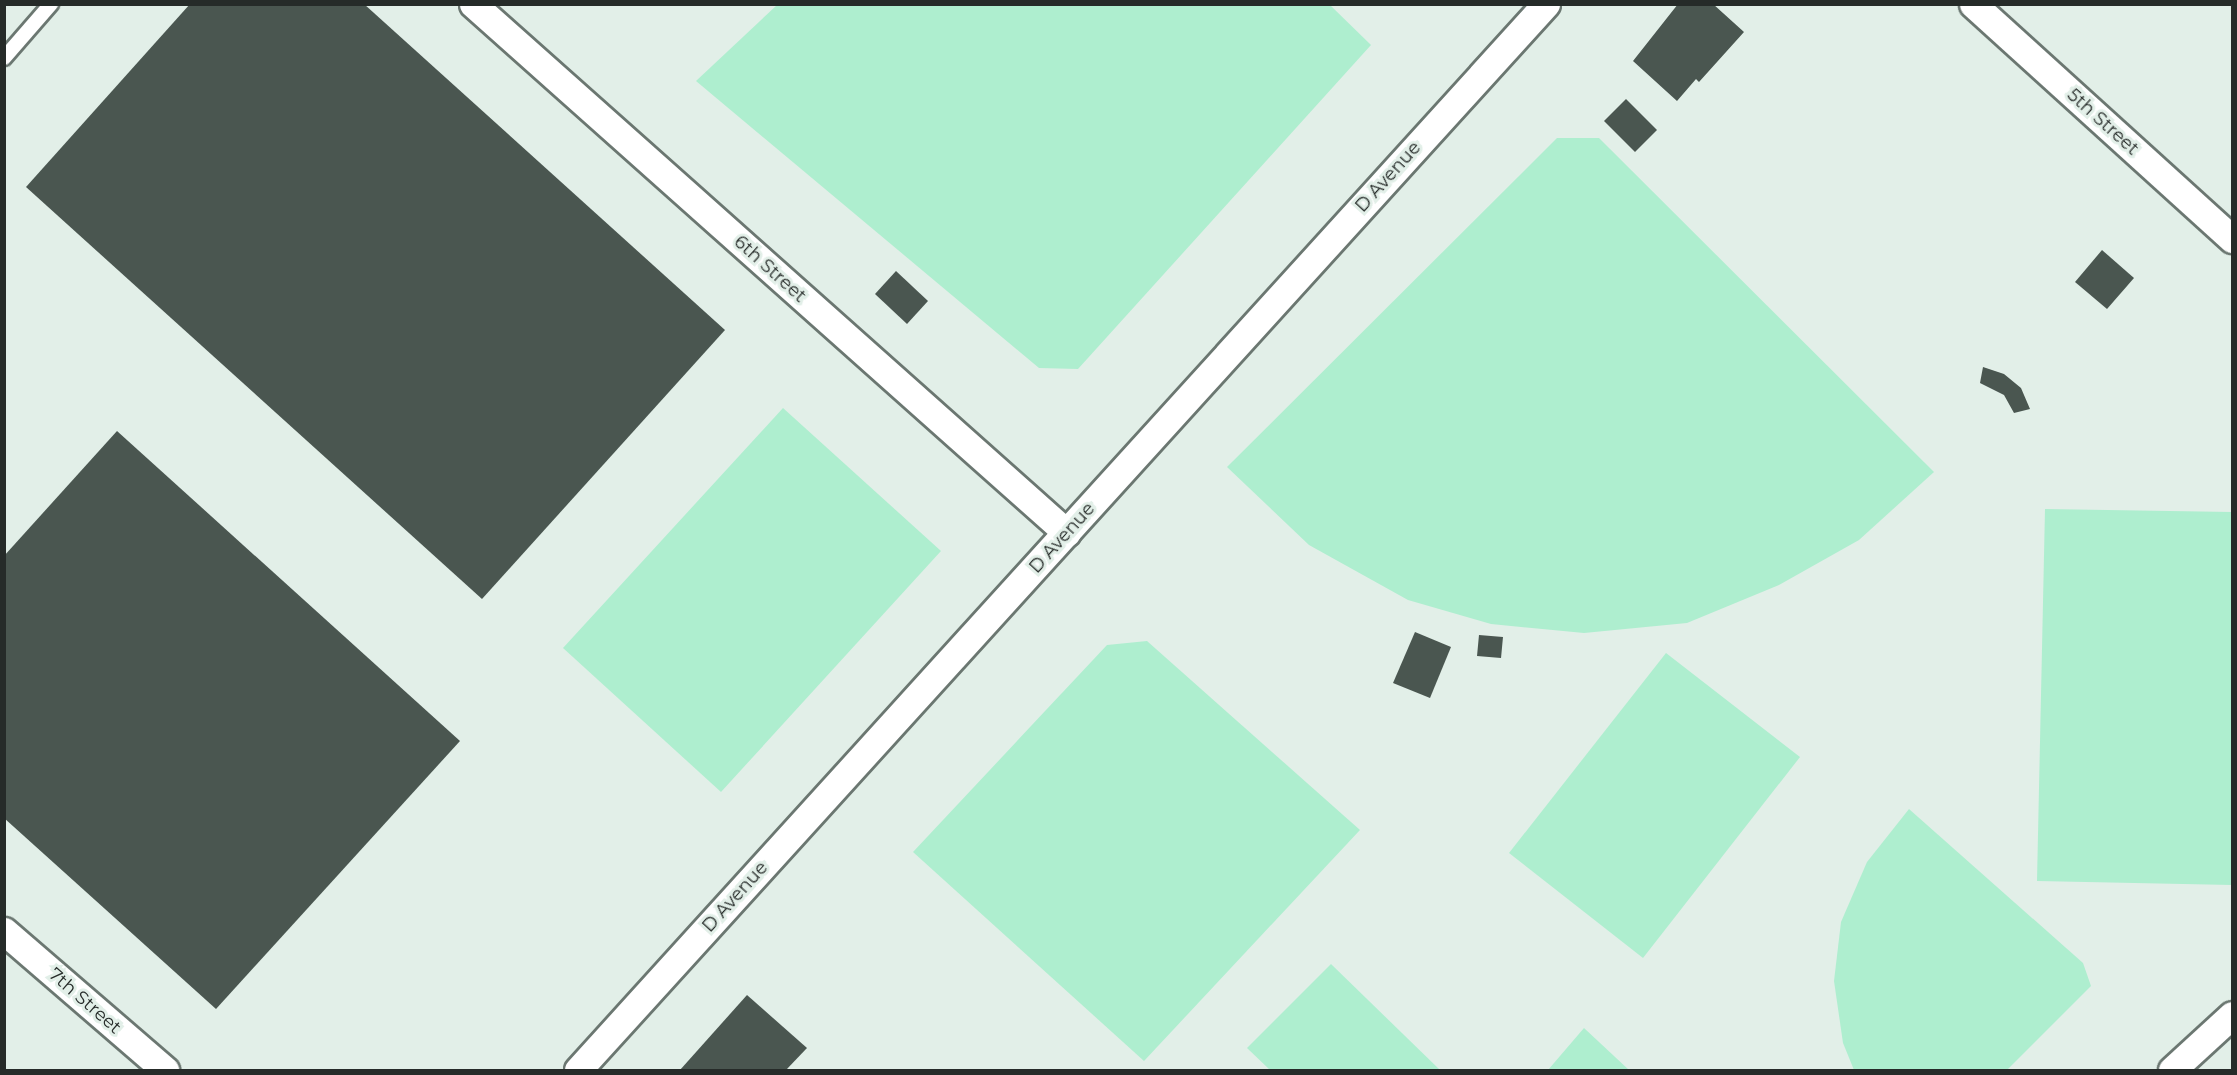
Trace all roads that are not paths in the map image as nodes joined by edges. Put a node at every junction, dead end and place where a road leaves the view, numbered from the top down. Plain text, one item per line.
1 (51, 4) edge
2 (473, 4) edge
3 (1546, 4) edge
4 (1973, 4) edge
5 (4, 58) edge
6 (2232, 239) edge
7 (1067, 533) junction
8 (4, 931) edge
9 (2232, 1016) edge
10 (165, 1071) edge
11 (578, 1071) edge
12 (2172, 1071) edge

1 - 5 lane
2 - 7 street, 6th Street
3 - 7 street, D Avenue
4 - 6 street, 5th Street
7 - 11 street, D Avenue
8 - 10 street, 7th Street
9 - 12 street

